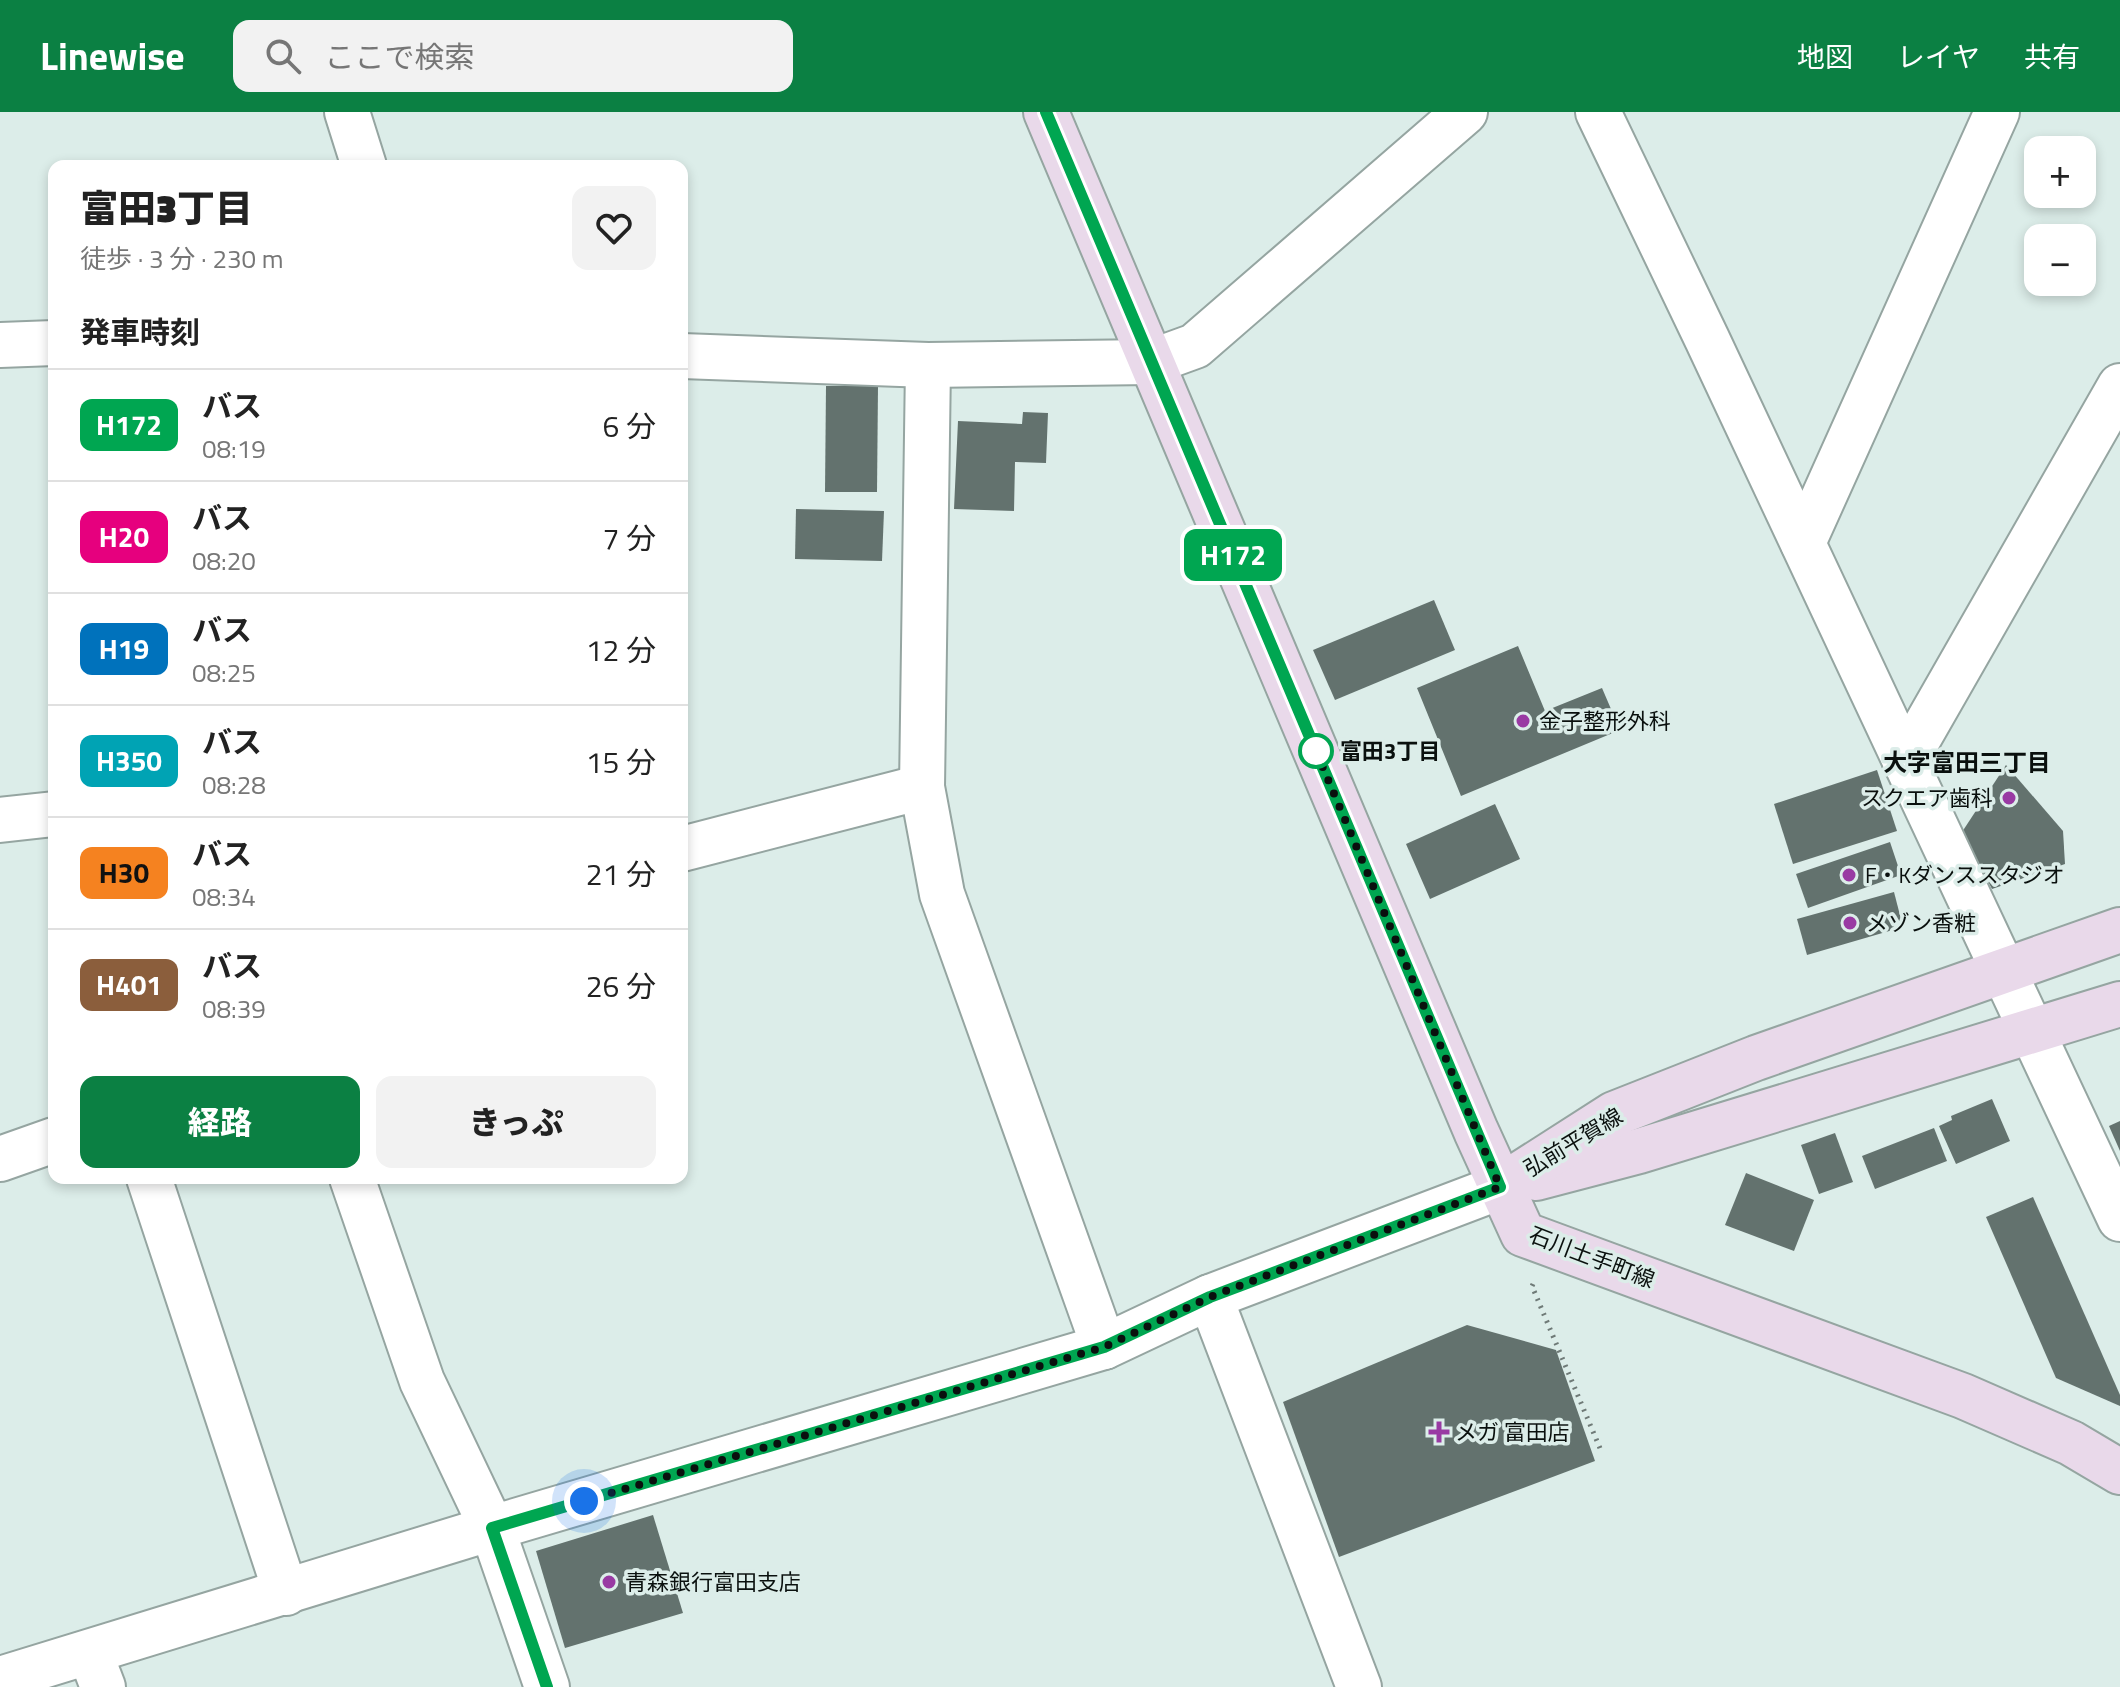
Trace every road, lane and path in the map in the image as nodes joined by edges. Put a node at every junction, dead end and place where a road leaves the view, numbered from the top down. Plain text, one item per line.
1 (347, 112) edge
2 (1046, 112) edge
3 (1465, 112) edge
4 (1598, 112) edge
5 (1997, 112) edge
6 (362, 160) edge
7 (48, 343) edge
8 (0, 345) edge
9 (688, 356) edge
10 (1151, 362) junction
11 (928, 365) junction
12 (2120, 386) edge
13 (1803, 543) junction
14 (1905, 762) junction
15 (922, 787) junction
16 (48, 815) edge
17 (0, 820) edge
18 (688, 847) edge
19 (2120, 930) edge
20 (2003, 969) junction
21 (2120, 1004) edge
22 (2030, 1031) junction
23 (48, 1142) edge
24 (0, 1159) edge
25 (151, 1184) edge
26 (354, 1184) edge
27 (1500, 1187) junction
28 (2120, 1219) edge
29 (1539, 1272) dead end
30 (1210, 1297) junction
31 (1104, 1347) junction
32 (1602, 1453) dead end
33 (2120, 1472) edge
34 (492, 1528) junction
35 (286, 1593) junction
36 (97, 1670) edge
37 (0, 1679) edge
38 (547, 1687) edge
39 (1359, 1687) edge

1 - 6 street
2 - 10 main road, 石川土手町線
3 - 10 street
4 - 13 street
5 - 13 street
7 - 8 street
9 - 11 street
10 - 11 street
10 - 27 main road, 石川土手町線
11 - 15 street
12 - 14 street
13 - 14 street
14 - 20 street
15 - 18 street
15 - 31 street
16 - 17 street
19 - 20 main road, 弘前平賀線
20 - 22 street
20 - 27 main road, 弘前平賀線
21 - 22 main road, 弘前平賀線
22 - 27 main road, 弘前平賀線
22 - 28 street
23 - 24 street
25 - 35 street
26 - 34 street
27 - 30 street
27 - 33 main road, 石川土手町線
29 - 32 path
30 - 31 street
30 - 39 street
31 - 34 street
34 - 35 street
34 - 38 street
35 - 36 street
36 - 37 street

